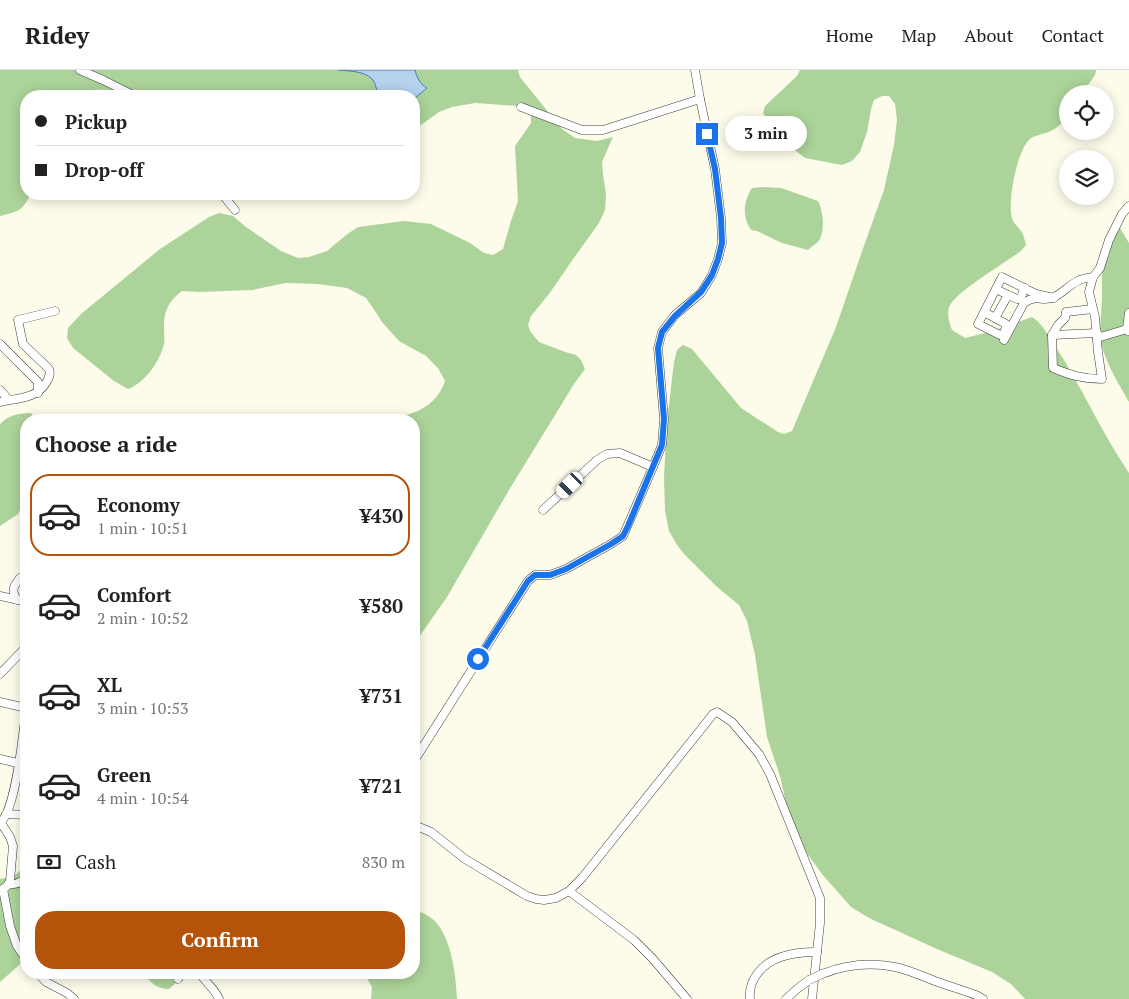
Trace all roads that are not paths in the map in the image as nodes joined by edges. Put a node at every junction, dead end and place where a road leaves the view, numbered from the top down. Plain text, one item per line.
1 (80, 70) edge
2 (695, 70) edge
3 (122, 90) edge
4 (700, 99) junction
5 (521, 107) dead end
6 (227, 200) edge
7 (1129, 206) edge
8 (235, 210) dead end
9 (1093, 277) junction
10 (1025, 288) junction
11 (996, 289) junction
12 (1008, 295) junction
13 (1054, 298) junction
14 (1093, 309) junction
15 (55, 311) dead end
16 (984, 312) junction
17 (1129, 313) edge
18 (995, 318) junction
19 (1128, 331) edge
20 (1052, 335) junction
21 (1097, 336) junction
22 (1004, 340) dead end
23 (0, 344) edge
24 (0, 390) edge
25 (39, 392) junction
26 (9, 400) junction
27 (0, 402) edge
28 (653, 467) junction
29 (543, 510) dead end
30 (20, 584) edge
31 (0, 596) edge
32 (20, 598) edge
33 (20, 599) edge
34 (20, 652) edge
35 (2, 669) edge
36 (0, 702) edge
37 (20, 708) edge
38 (420, 752) edge
39 (0, 759) edge
40 (20, 763) edge
41 (20, 773) edge
42 (6, 814) junction
43 (20, 815) edge
44 (0, 823) edge
45 (420, 827) edge
46 (20, 883) edge
47 (4, 887) edge
48 (569, 891) junction
49 (20, 950) edge
50 (817, 952) junction
51 (43, 979) edge
52 (204, 979) edge
53 (74, 999) edge
54 (219, 999) edge
55 (687, 999) edge
56 (750, 999) edge
57 (786, 999) edge
58 (812, 999) edge
59 (983, 999) edge

1 - 3 street
2 - 4 street
4 - 5 street
4 - 28 street
6 - 8 street
7 - 9 street
9 - 13 street
9 - 14 street
10 - 11 street
10 - 12 street
10 - 13 street
11 - 12 street
11 - 16 street
12 - 18 street
13 - 22 street
14 - 20 street
14 - 21 street
15 - 25 street
16 - 18 street
16 - 18 street
17 - 19 street
19 - 21 street
20 - 21 street
20 - 21 street
23 - 25 street
24 - 26 street
25 - 26 street
26 - 27 street
28 - 29 street
28 - 38 street
30 - 32 street
31 - 33 street
34 - 35 street
36 - 37 street
39 - 40 street
41 - 42 street
42 - 43 street
42 - 44 street
44 - 47 street
45 - 48 street
46 - 47 street
47 - 49 street
48 - 50 street
48 - 55 street
50 - 56 street
50 - 58 street
51 - 53 street
52 - 54 street
57 - 59 street, bridge

